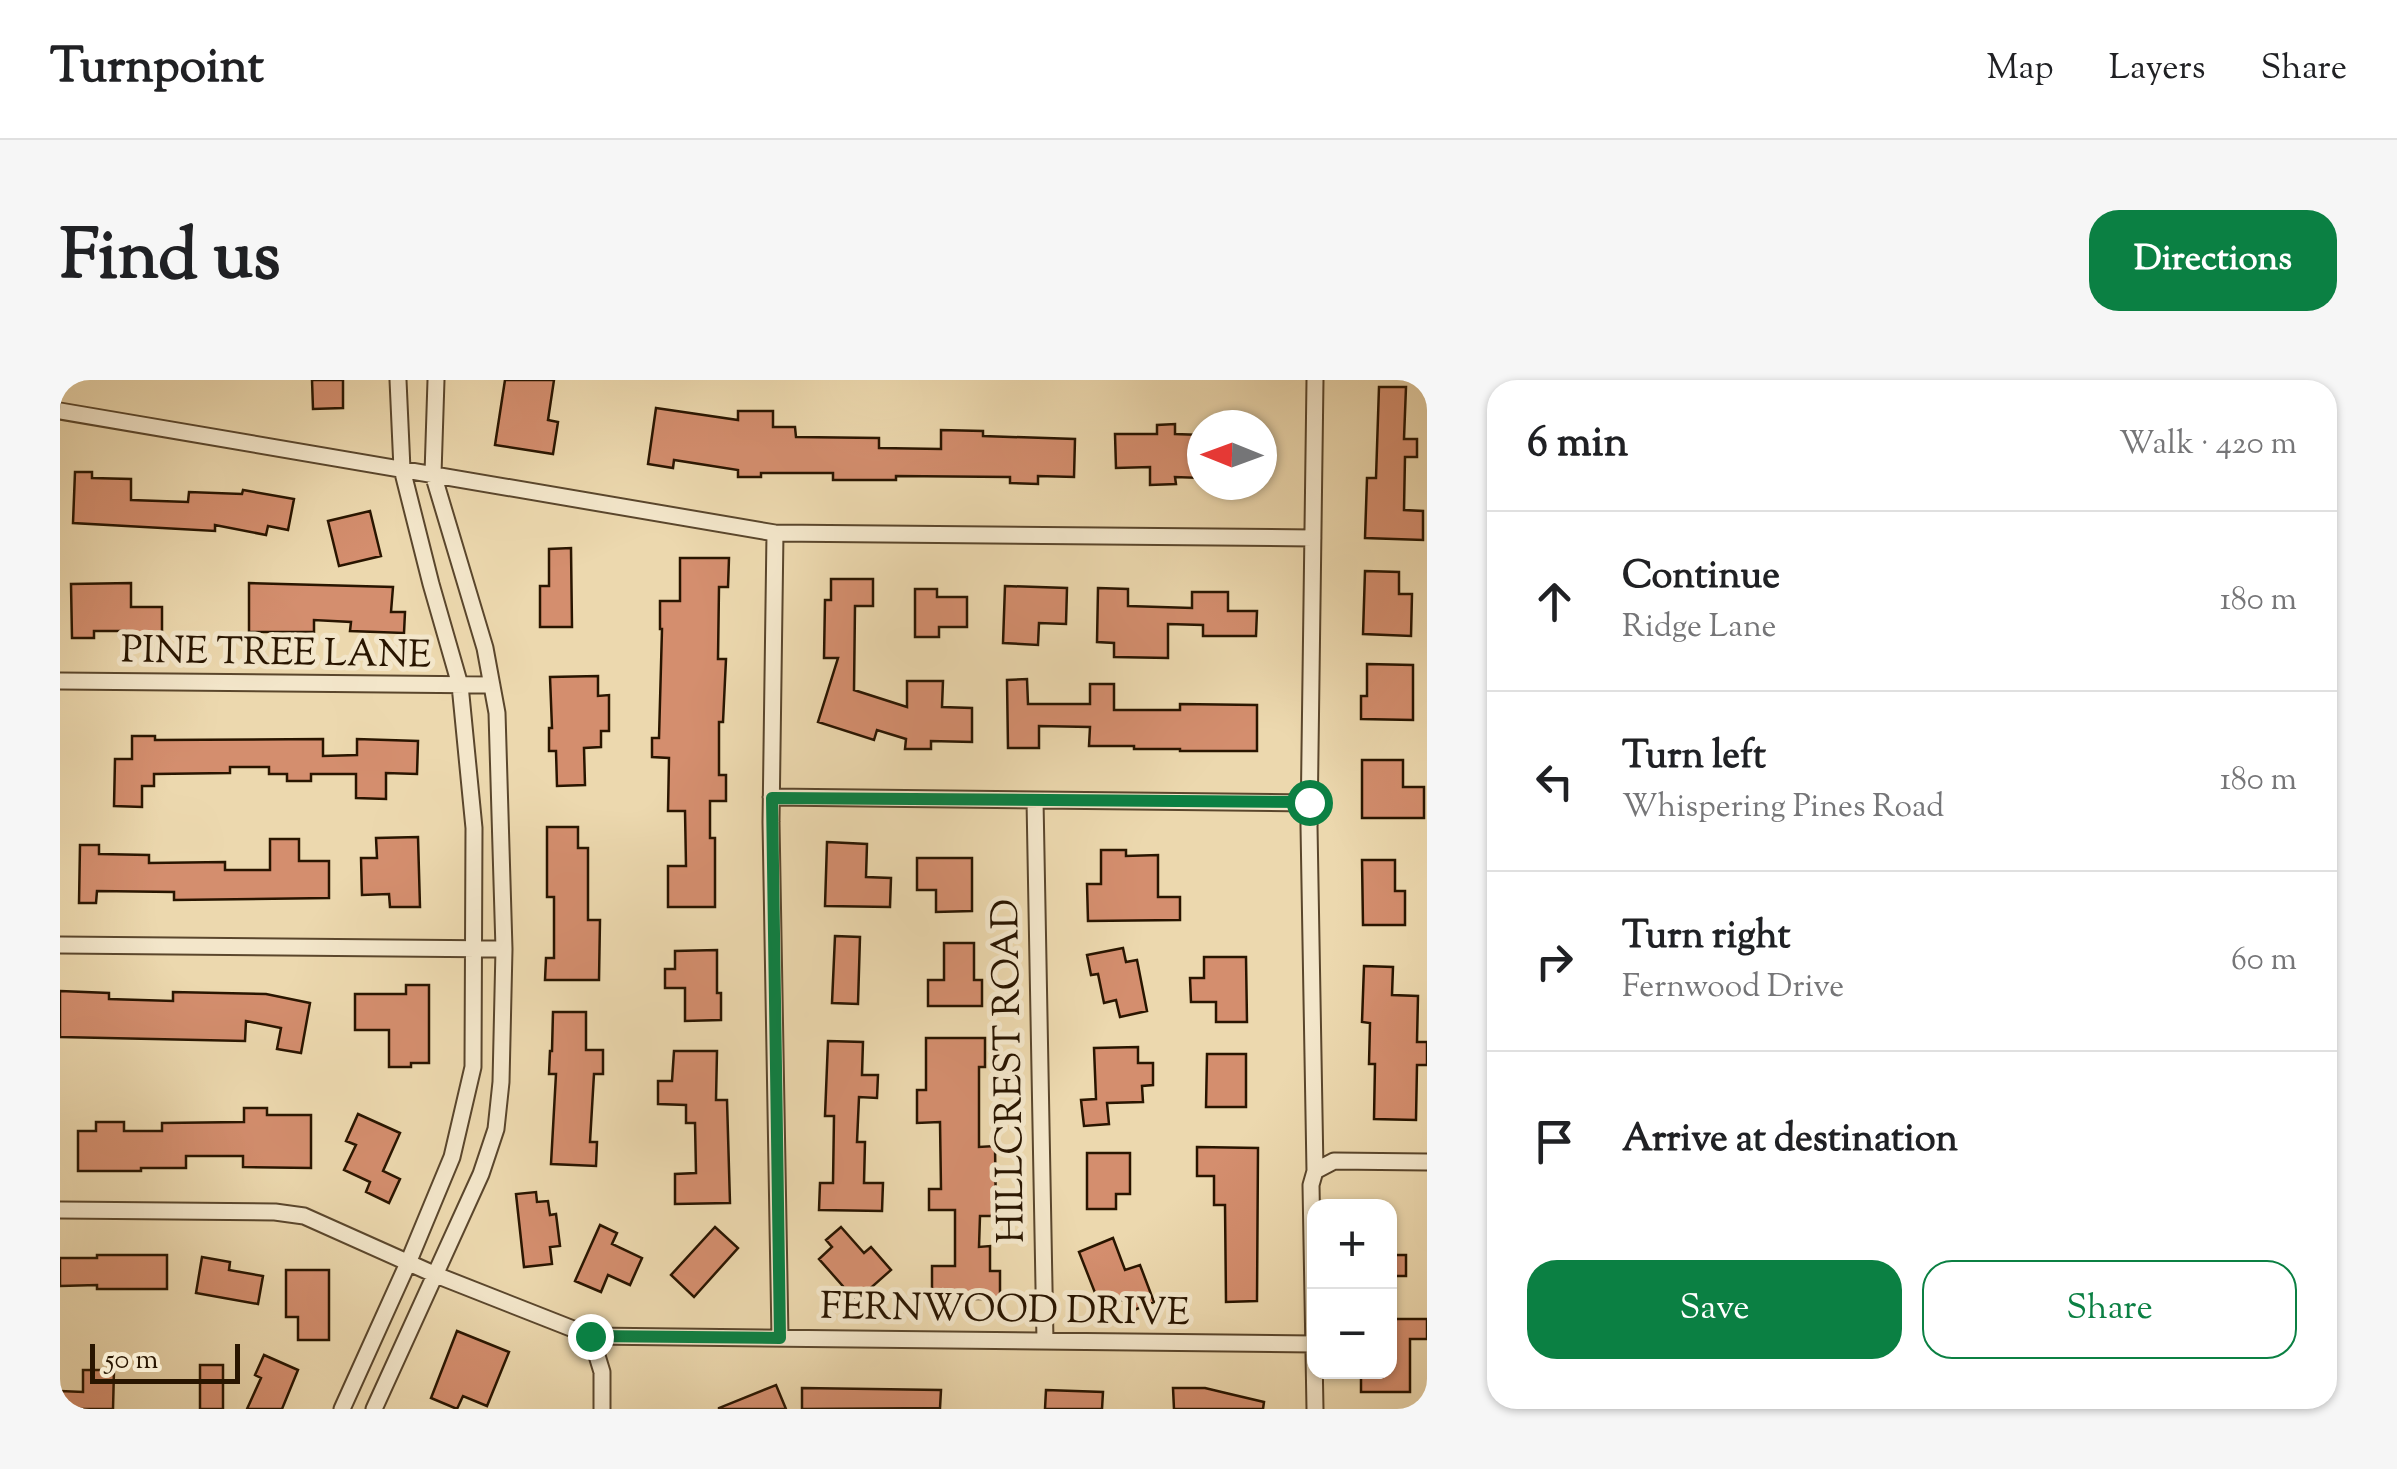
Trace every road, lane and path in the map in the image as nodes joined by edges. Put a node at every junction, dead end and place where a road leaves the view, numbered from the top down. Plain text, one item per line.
1 (398, 380) edge
2 (436, 380) edge
3 (1315, 380) edge
4 (60, 411) edge
5 (402, 469) junction
6 (433, 474) junction
7 (775, 533) junction
8 (1313, 538) junction
9 (60, 681) edge
10 (460, 685) junction
11 (492, 686) junction
12 (772, 798) junction
13 (1035, 800) junction
14 (1309, 802) junction
15 (60, 946) edge
16 (473, 949) junction
17 (504, 949) junction
18 (1427, 1162) edge
19 (1315, 1171) junction
20 (60, 1210) edge
21 (408, 1262) junction
22 (436, 1275) junction
23 (1313, 1289) edge
24 (590, 1336) junction
25 (780, 1338) junction
26 (1044, 1341) junction
27 (1307, 1344) edge
28 (1315, 1379) edge
29 (342, 1409) edge
30 (374, 1409) edge
31 (602, 1409) edge
32 (1315, 1409) edge

1 - 5 street
2 - 6 street
3 - 8 street
4 - 5 street
5 - 6 street
5 - 10 street
6 - 7 street
6 - 11 street
7 - 8 street
7 - 12 street
8 - 14 street
9 - 10 street, PINE TREE LANE
10 - 11 street, PINE TREE LANE
10 - 16 street
11 - 17 street
12 - 13 street
12 - 25 street
13 - 14 street
13 - 26 street, HILLCREST ROAD
14 - 19 street
15 - 16 street
16 - 17 street
16 - 21 street
17 - 22 street
18 - 19 street
19 - 23 street
20 - 21 street, FERNWOOD DRIVE
21 - 22 street, FERNWOOD DRIVE
21 - 29 street
22 - 24 street, FERNWOOD DRIVE
22 - 30 street
24 - 25 street, FERNWOOD DRIVE
24 - 31 street
25 - 26 street, FERNWOOD DRIVE
26 - 27 street, FERNWOOD DRIVE
28 - 32 street

